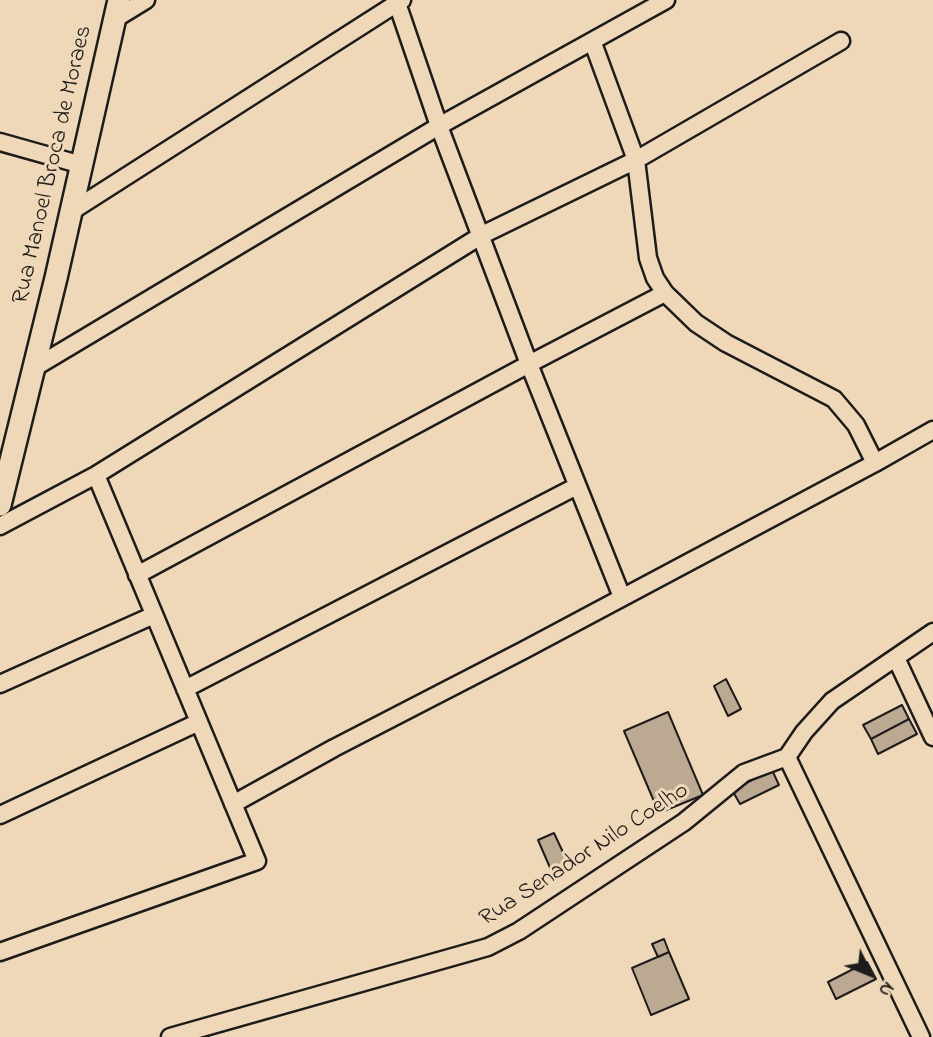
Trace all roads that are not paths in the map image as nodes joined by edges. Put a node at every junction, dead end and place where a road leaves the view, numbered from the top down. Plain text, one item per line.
1 (146, 0) edge
2 (666, 0) edge
3 (398, 1) edge
4 (117, 9) edge
5 (841, 41) dead end
6 (593, 43) junction
7 (439, 126) junction
8 (0, 142) edge
9 (636, 160) junction
10 (82, 165) junction
11 (72, 211) junction
12 (482, 235) junction
13 (665, 293) junction
14 (529, 364) junction
15 (34, 368) junction
16 (933, 430) edge
17 (875, 463) junction
18 (5, 474) edge
19 (96, 475) junction
20 (577, 486) junction
21 (0, 505) edge
22 (0, 526) edge
23 (137, 575) junction
24 (622, 597) junction
25 (154, 615) junction
26 (933, 632) edge
27 (896, 658) junction
28 (0, 684) edge
29 (185, 689) junction
30 (199, 722) junction
31 (933, 737) edge
32 (788, 757) junction
33 (233, 804) junction
34 (0, 815) edge
35 (0, 952) edge
36 (170, 1037) edge
37 (921, 1037) edge

1 - 4 street
2 - 6 street
3 - 7 street
3 - 11 street
4 - 10 street, Rua Manoel Broca de Moraes
5 - 9 street
6 - 7 street
6 - 9 street
7 - 12 street
7 - 15 street
8 - 10 street
9 - 12 street
9 - 13 street
10 - 11 street, Rua Manoel Broca de Moraes
11 - 15 street, Rua Manoel Broca de Moraes
12 - 14 street
12 - 19 street
13 - 14 street
13 - 17 street
14 - 20 street
14 - 23 street
15 - 18 street, Rua Manoel Broca de Moraes
16 - 17 street
17 - 24 street
18 - 21 street, Rua Manoel Broca de Moraes
19 - 22 street
19 - 23 street
20 - 24 street
20 - 29 street
23 - 25 street
24 - 33 street
25 - 28 street
25 - 29 street
26 - 27 street
27 - 31 street
27 - 32 street
29 - 30 street
30 - 33 street
30 - 34 street
32 - 36 street, Rua Senador Nilo Coelho
32 - 37 street
33 - 35 street

